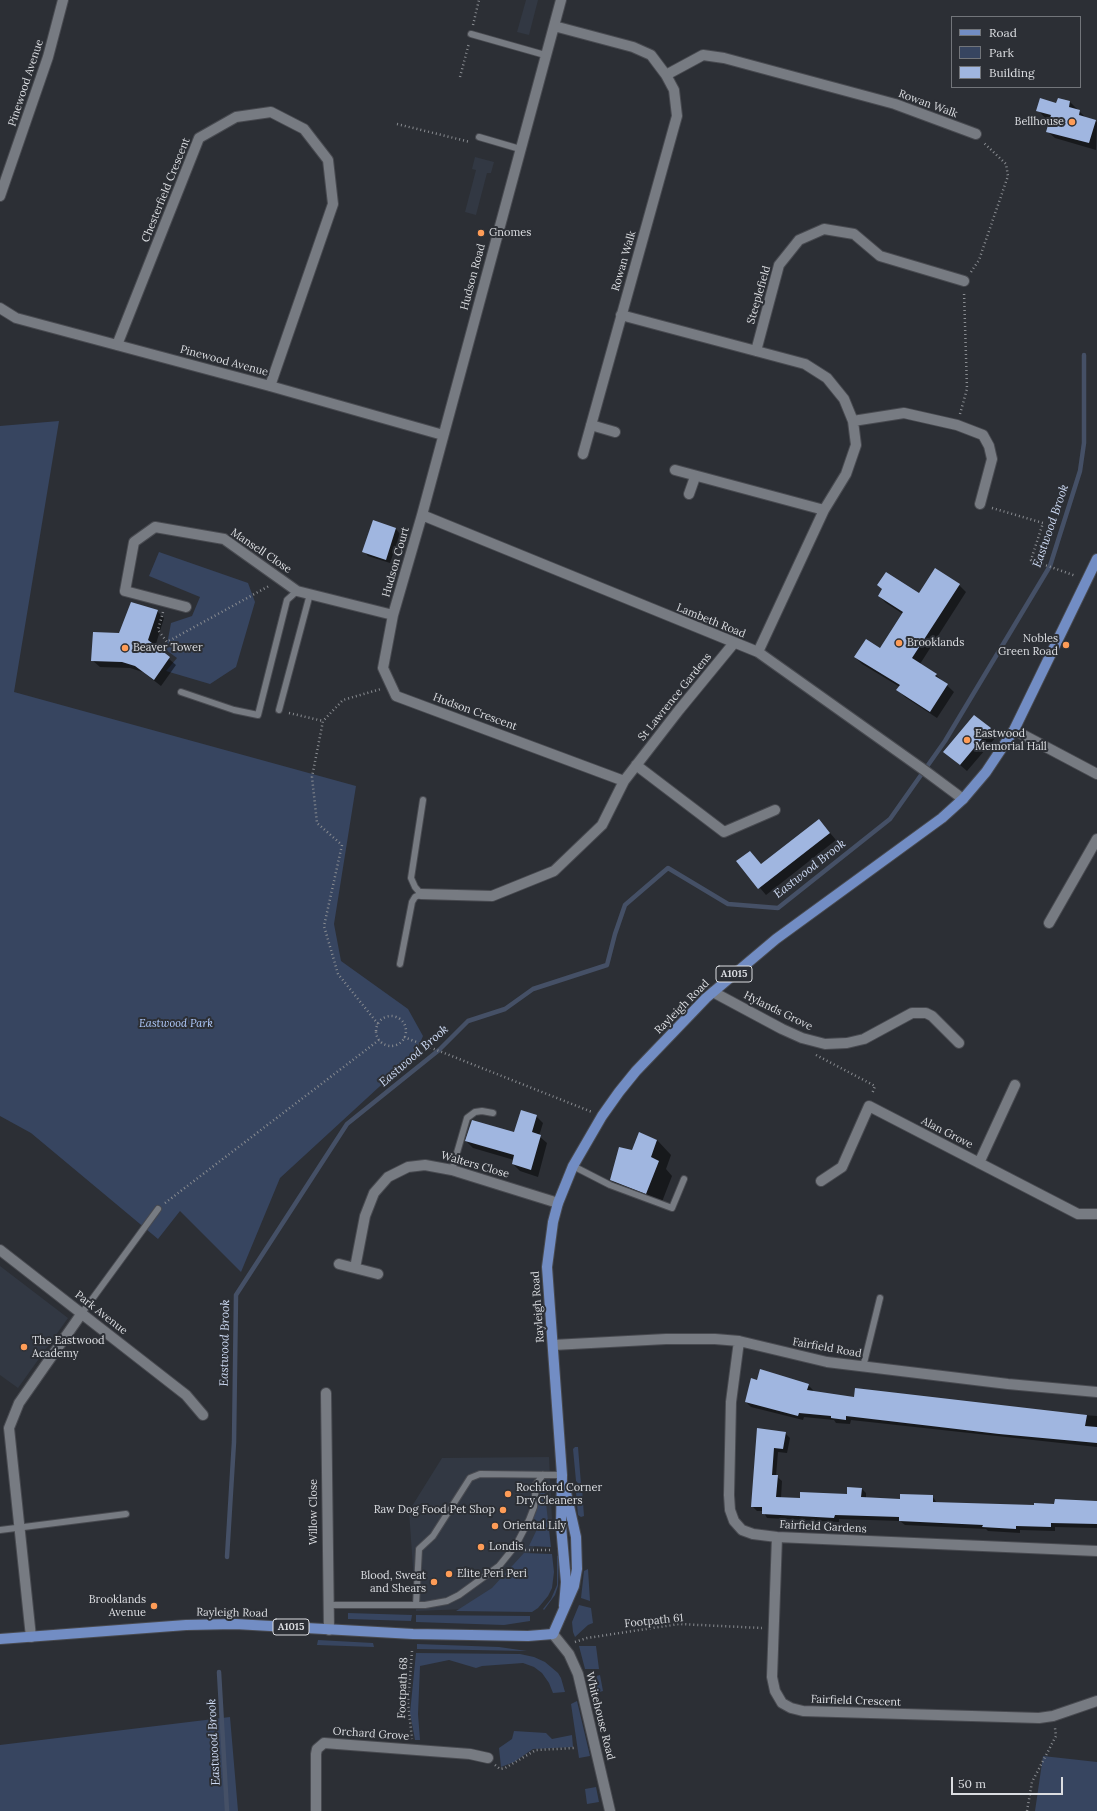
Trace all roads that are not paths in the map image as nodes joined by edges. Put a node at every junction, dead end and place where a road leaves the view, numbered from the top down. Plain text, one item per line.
1 (63, 0) edge
2 (561, 0) edge
3 (554, 26) junction
4 (471, 34) dead end
5 (545, 55) junction
6 (666, 75) junction
7 (976, 134) road end
8 (479, 137) road end
9 (520, 149) junction
10 (0, 196) edge
11 (964, 281) road end
12 (0, 308) edge
13 (621, 315) junction
14 (117, 345) junction
15 (756, 351) junction
16 (270, 386) junction
17 (854, 421) junction
18 (591, 425) junction
19 (615, 432) dead end
20 (443, 435) junction
21 (583, 454) dead end
22 (675, 470) dead end
23 (694, 476) junction
24 (689, 494) dead end
25 (980, 504) road end
26 (824, 510) junction
27 (422, 515) junction
28 (1097, 558) edge
29 (297, 591) junction
30 (310, 594) junction
31 (186, 607) dead end
32 (393, 615) junction
33 (734, 643) junction
34 (758, 652) junction
35 (182, 692) dead end
36 (279, 710) road end
37 (1014, 730) junction
38 (636, 765) junction
39 (1097, 774) edge
40 (624, 781) junction
41 (963, 799) junction
42 (423, 800) dead end
43 (775, 810) dead end
44 (1097, 839) edge
45 (421, 894) junction
46 (1049, 922) dead end
47 (400, 964) dead end
48 (714, 992) junction
49 (959, 1043) dead end
50 (1015, 1086) dead end
51 (493, 1113) dead end
52 (978, 1163) junction
53 (573, 1166) junction
54 (452, 1170) junction
55 (684, 1179) dead end
56 (821, 1181) dead end
57 (558, 1203) junction
58 (158, 1209) road end
59 (1097, 1214) edge
60 (0, 1250) edge
61 (339, 1264) dead end
62 (355, 1268) junction
63 (378, 1274) dead end
64 (880, 1298) dead end
65 (82, 1313) junction
66 (739, 1341) junction
67 (553, 1345) junction
68 (863, 1367) junction
69 (1097, 1392) edge
70 (326, 1393) dead end
71 (203, 1415) dead end
72 (543, 1475) junction
73 (562, 1475) junction
74 (126, 1514) dead end
75 (18, 1528) junction
76 (0, 1530) edge
77 (777, 1537) junction
78 (1097, 1550) edge
79 (327, 1605) junction
80 (416, 1605) junction
81 (564, 1606) junction
82 (329, 1630) junction
83 (553, 1634) junction
84 (31, 1637) junction
85 (0, 1639) edge
86 (0, 1642) edge
87 (1097, 1701) edge
88 (488, 1758) road end
89 (316, 1811) edge
90 (610, 1811) edge

1 - 10 street, Pinewood Avenue
2 - 3 street, Hudson Road
3 - 5 street, Hudson Road
3 - 6 street, Rowan Walk
4 - 5 lane
5 - 9 street, Hudson Road
6 - 7 street, Rowan Walk
6 - 13 street, Rowan Walk
8 - 9 lane
9 - 20 street, Hudson Road
11 - 15 street, Steeplefield
12 - 14 street, Pinewood Avenue
13 - 15 street
13 - 18 street, Rowan Walk
14 - 16 street, Pinewood Avenue
14 - 16 street, Chesterfield Crescent
15 - 17 street
16 - 20 street, Pinewood Avenue
17 - 25 street
17 - 26 street
18 - 19 street
18 - 21 street, Rowan Walk
20 - 27 street, Hudson Road
22 - 23 street
23 - 24 street
23 - 26 street
26 - 34 street
27 - 32 street, Hudson Court
27 - 33 street, Lambeth Road
28 - 37 main road, Rayleigh Road / A1015
29 - 30 street, Mansell Close
29 - 31 street, Mansell Close
29 - 35 lane
30 - 32 street, Mansell Close
30 - 36 lane
32 - 40 street, Hudson Crescent
33 - 34 street, Lambeth Road
33 - 38 street, St Lawrence Gardens
34 - 41 street, Lambeth Road
37 - 39 street
37 - 41 main road, Rayleigh Road / A1015
38 - 40 street, St Lawrence Gardens
38 - 43 street
40 - 45 street, St Lawrence Gardens
41 - 48 main road, Rayleigh Road / A1015
42 - 45 lane
44 - 46 street
45 - 47 lane
48 - 49 street, Hylands Grove
48 - 53 main road, Rayleigh Road / A1015
50 - 52 street
51 - 54 lane
52 - 56 street, Alan Grove
52 - 59 street, Alan Grove
53 - 55 lane
53 - 57 main road, Rayleigh Road / A1015
54 - 57 street, Walters Close
54 - 62 street, Walters Close
57 - 67 main road, Rayleigh Road / A1015
58 - 65 lane
60 - 65 street, Park Avenue
61 - 62 street
62 - 63 street
64 - 68 lane
65 - 71 street, Park Avenue
65 - 75 street
66 - 67 street, Fairfield Road
66 - 68 street, Fairfield Road
66 - 77 street, Fairfield Gardens
67 - 73 main road, Rayleigh Road / A1015
68 - 69 street, Fairfield Road
70 - 79 street, Willow Close
72 - 73 lane
72 - 80 lane
72 - 80 lane
73 - 81 main road, Rayleigh Road / A1015
73 - 81 main road, Rayleigh Road / A1015
74 - 75 lane
75 - 76 lane
75 - 84 street
77 - 78 street, Fairfield Gardens
77 - 87 street, Fairfield Crescent
79 - 80 lane
79 - 82 street, Willow Close
81 - 83 main road
82 - 83 main road, Rayleigh Road / A1015
82 - 84 main road, Rayleigh Road / A1015
83 - 90 street, Whitehouse Road
84 - 85 main road, Rayleigh Road / A1015
84 - 86 main road, Rayleigh Road / A1015
88 - 89 street, Orchard Grove

